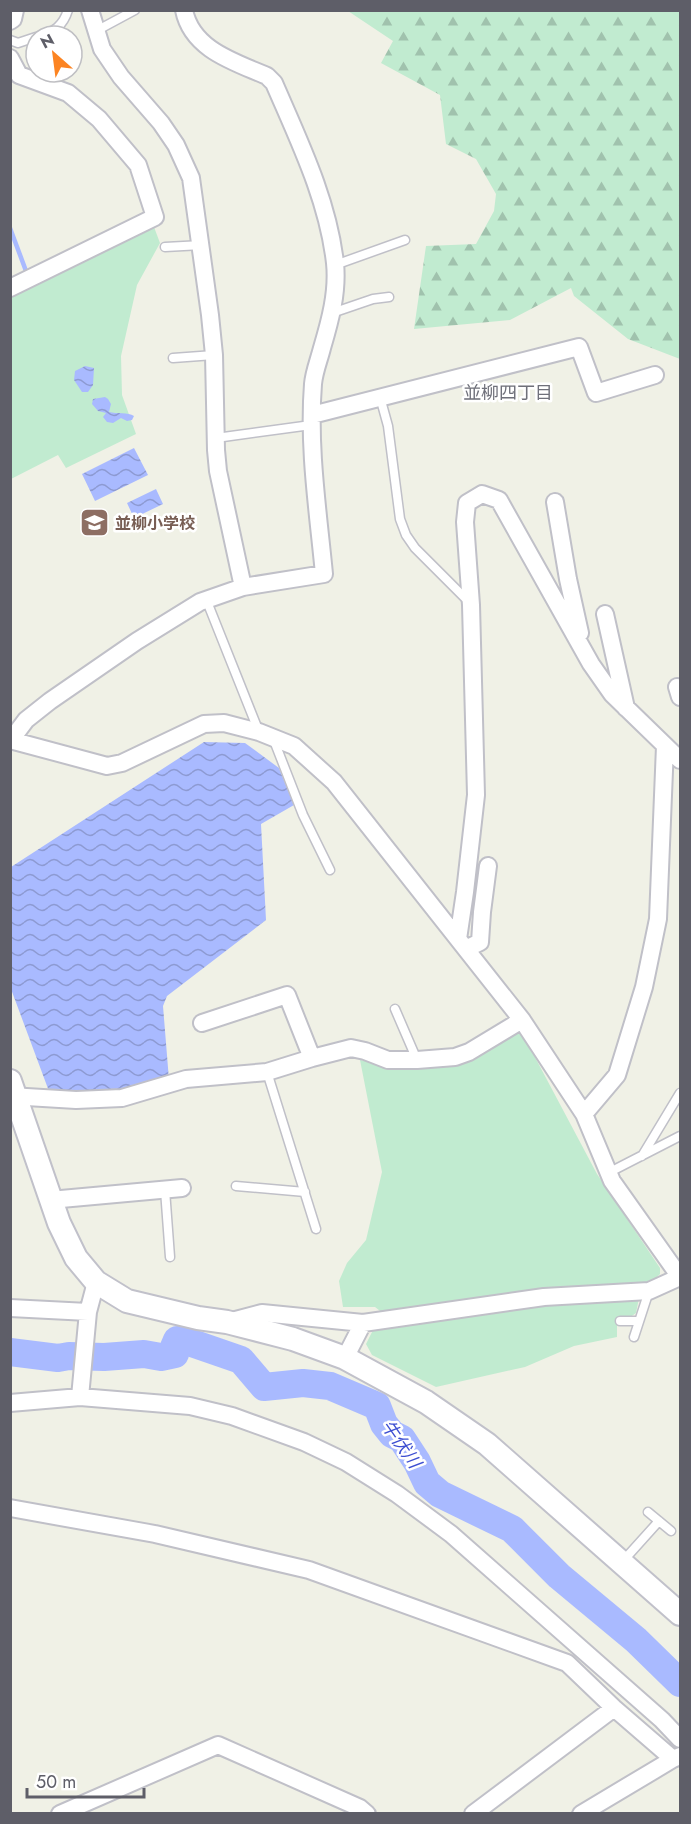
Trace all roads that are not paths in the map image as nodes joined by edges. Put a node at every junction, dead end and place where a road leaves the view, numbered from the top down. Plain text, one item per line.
1 (15, 10) edge
2 (68, 10) edge
3 (90, 10) edge
4 (135, 10) edge
5 (184, 10) edge
6 (10, 21) edge
7 (60, 24) edge
8 (96, 31) junction
9 (10, 58) edge
10 (405, 240) dead end
11 (202, 245) junction
12 (165, 247) dead end
13 (335, 265) junction
14 (10, 288) edge
15 (389, 297) dead end
16 (332, 313) junction
17 (214, 355) junction
18 (173, 358) dead end
19 (655, 375) dead end
20 (380, 396) junction
21 (312, 420) junction
22 (216, 438) junction
23 (555, 502) dead end
24 (243, 587) junction
25 (206, 599) junction
26 (471, 605) junction
27 (605, 614) dead end
28 (579, 643) junction
29 (626, 708) junction
30 (266, 735) junction
31 (12, 741) edge
32 (665, 746) junction
33 (681, 760) edge
34 (488, 866) dead end
35 (330, 870) dead end
36 (462, 944) junction
37 (395, 1009) dead end
38 (522, 1020) junction
39 (202, 1023) dead end
40 (312, 1058) junction
41 (417, 1060) junction
42 (267, 1071) junction
43 (12, 1091) edge
44 (681, 1093) edge
45 (584, 1114) junction
46 (681, 1136) edge
47 (642, 1156) junction
48 (608, 1173) junction
49 (236, 1186) dead end
50 (173, 1189) joint
51 (305, 1192) junction
52 (50, 1200) junction
53 (316, 1229) dead end
54 (170, 1257) dead end
55 (680, 1277) edge
56 (96, 1282) junction
57 (649, 1291) junction
58 (10, 1308) edge
59 (88, 1317) junction
60 (620, 1321) dead end
61 (639, 1321) junction
62 (227, 1322) junction
63 (363, 1323) junction
64 (634, 1337) dead end
65 (345, 1358) junction
66 (80, 1394) junction
67 (10, 1402) edge
68 (10, 1508) edge
69 (648, 1512) dead end
70 (659, 1521) junction
71 (671, 1531) dead end
72 (622, 1562) junction
73 (681, 1614) edge
74 (614, 1708) junction
75 (681, 1739) edge
76 (677, 1757) edge
77 (60, 1814) edge
78 (367, 1814) edge
79 (473, 1814) edge
80 (581, 1814) edge

1 - 6 street
2 - 7 lane
3 - 8 street
4 - 8 lane
5 - 13 street
8 - 11 street
9 - 14 street
10 - 13 lane
11 - 12 lane
11 - 17 street
13 - 16 street
15 - 16 lane
16 - 21 street
17 - 18 lane
17 - 22 street
19 - 20 street
20 - 21 street
20 - 26 lane
21 - 22 lane
21 - 24 street
22 - 24 street
23 - 28 street
24 - 25 street
25 - 30 lane
25 - 31 street
26 - 28 street
26 - 36 street
27 - 29 street
28 - 29 street
29 - 32 street
30 - 31 street
30 - 35 lane
30 - 36 street
32 - 33 street
32 - 45 street
34 - 36 street
36 - 38 street
37 - 41 lane
38 - 41 street
38 - 45 street
39 - 40 street
40 - 41 street
40 - 42 street
42 - 43 street
42 - 51 lane
43 - 52 street
44 - 47 lane
45 - 48 street
46 - 47 lane
47 - 48 lane
48 - 55 street
49 - 51 lane
50 - 52 street
50 - 54 lane
51 - 53 lane
52 - 56 street
55 - 57 street
56 - 59 street
56 - 62 street
57 - 61 lane
57 - 63 street
58 - 59 street
59 - 66 street
60 - 61 lane
61 - 64 lane
62 - 63 street
62 - 65 street
63 - 65 street
65 - 72 street
66 - 67 street
66 - 75 street
68 - 74 street
69 - 70 lane
70 - 71 lane
70 - 72 lane
72 - 73 street
74 - 76 street
74 - 79 street
76 - 80 street
77 - 78 street

